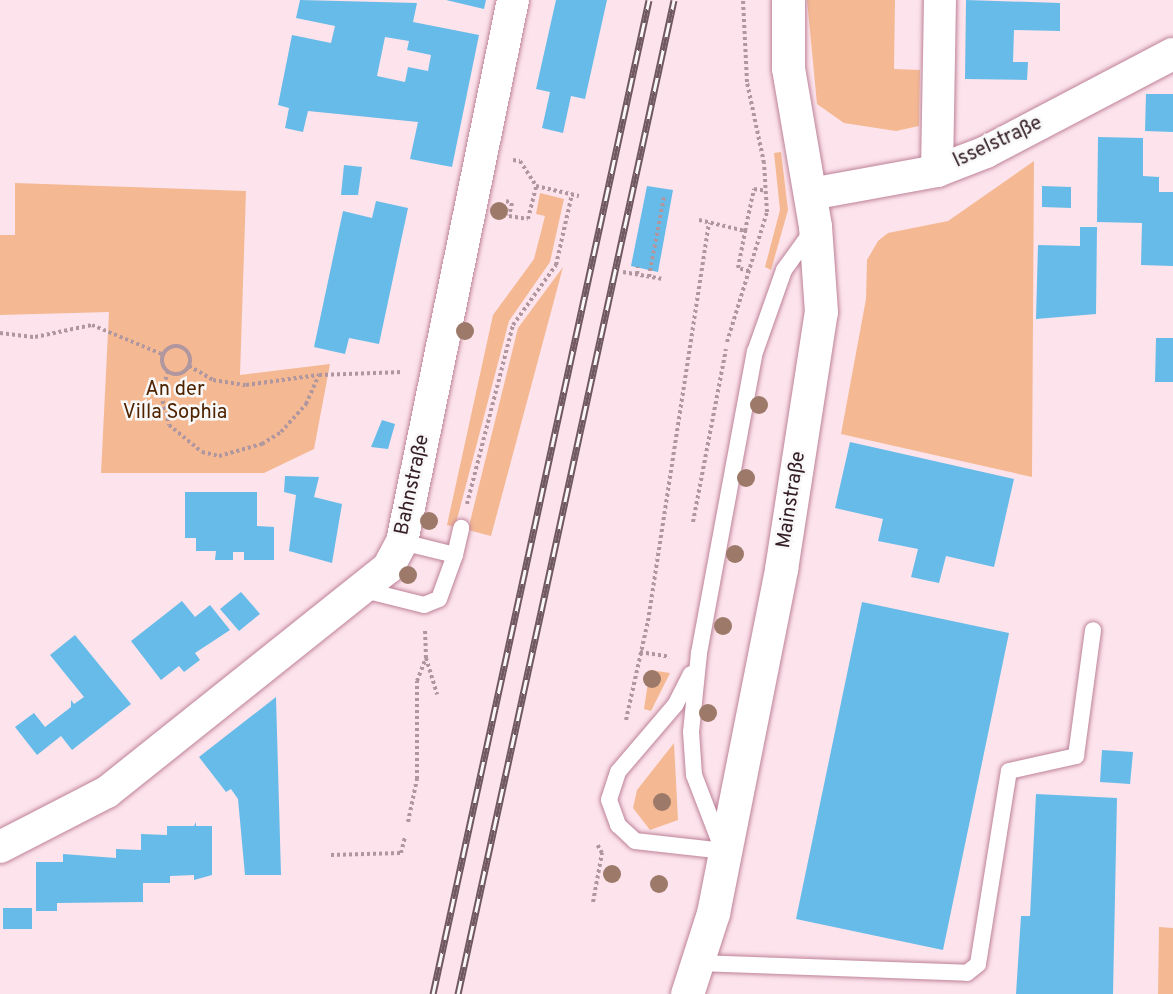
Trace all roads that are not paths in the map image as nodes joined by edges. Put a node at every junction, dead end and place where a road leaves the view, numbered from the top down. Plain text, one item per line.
1 (513, 0) edge
2 (788, 0) edge
3 (940, 0) edge
4 (1173, 54) edge
5 (937, 171) junction
6 (811, 194) junction
7 (815, 226) junction
8 (461, 528) road end
9 (402, 542) junction
10 (455, 555) junction
11 (364, 590) junction
12 (1093, 630) dead end
13 (699, 653) junction
14 (0, 847) edge
15 (724, 851) junction
16 (698, 963) junction
17 (687, 994) edge

1 - 9 street, Bahnstraße
2 - 6 street, Mainstraße
3 - 5 street
4 - 5 street, Isselstraße
5 - 6 street, Isselstraße
6 - 7 street, Mainstraße
7 - 13 lane
7 - 15 street, Mainstraße
8 - 10 lane
9 - 10 lane
9 - 11 street, Bahnstraße
10 - 11 lane
11 - 14 street, Bahnstraße
12 - 16 lane
13 - 15 lane
13 - 15 lane
15 - 16 street, Mainstraße
16 - 17 street, Mainstraße

